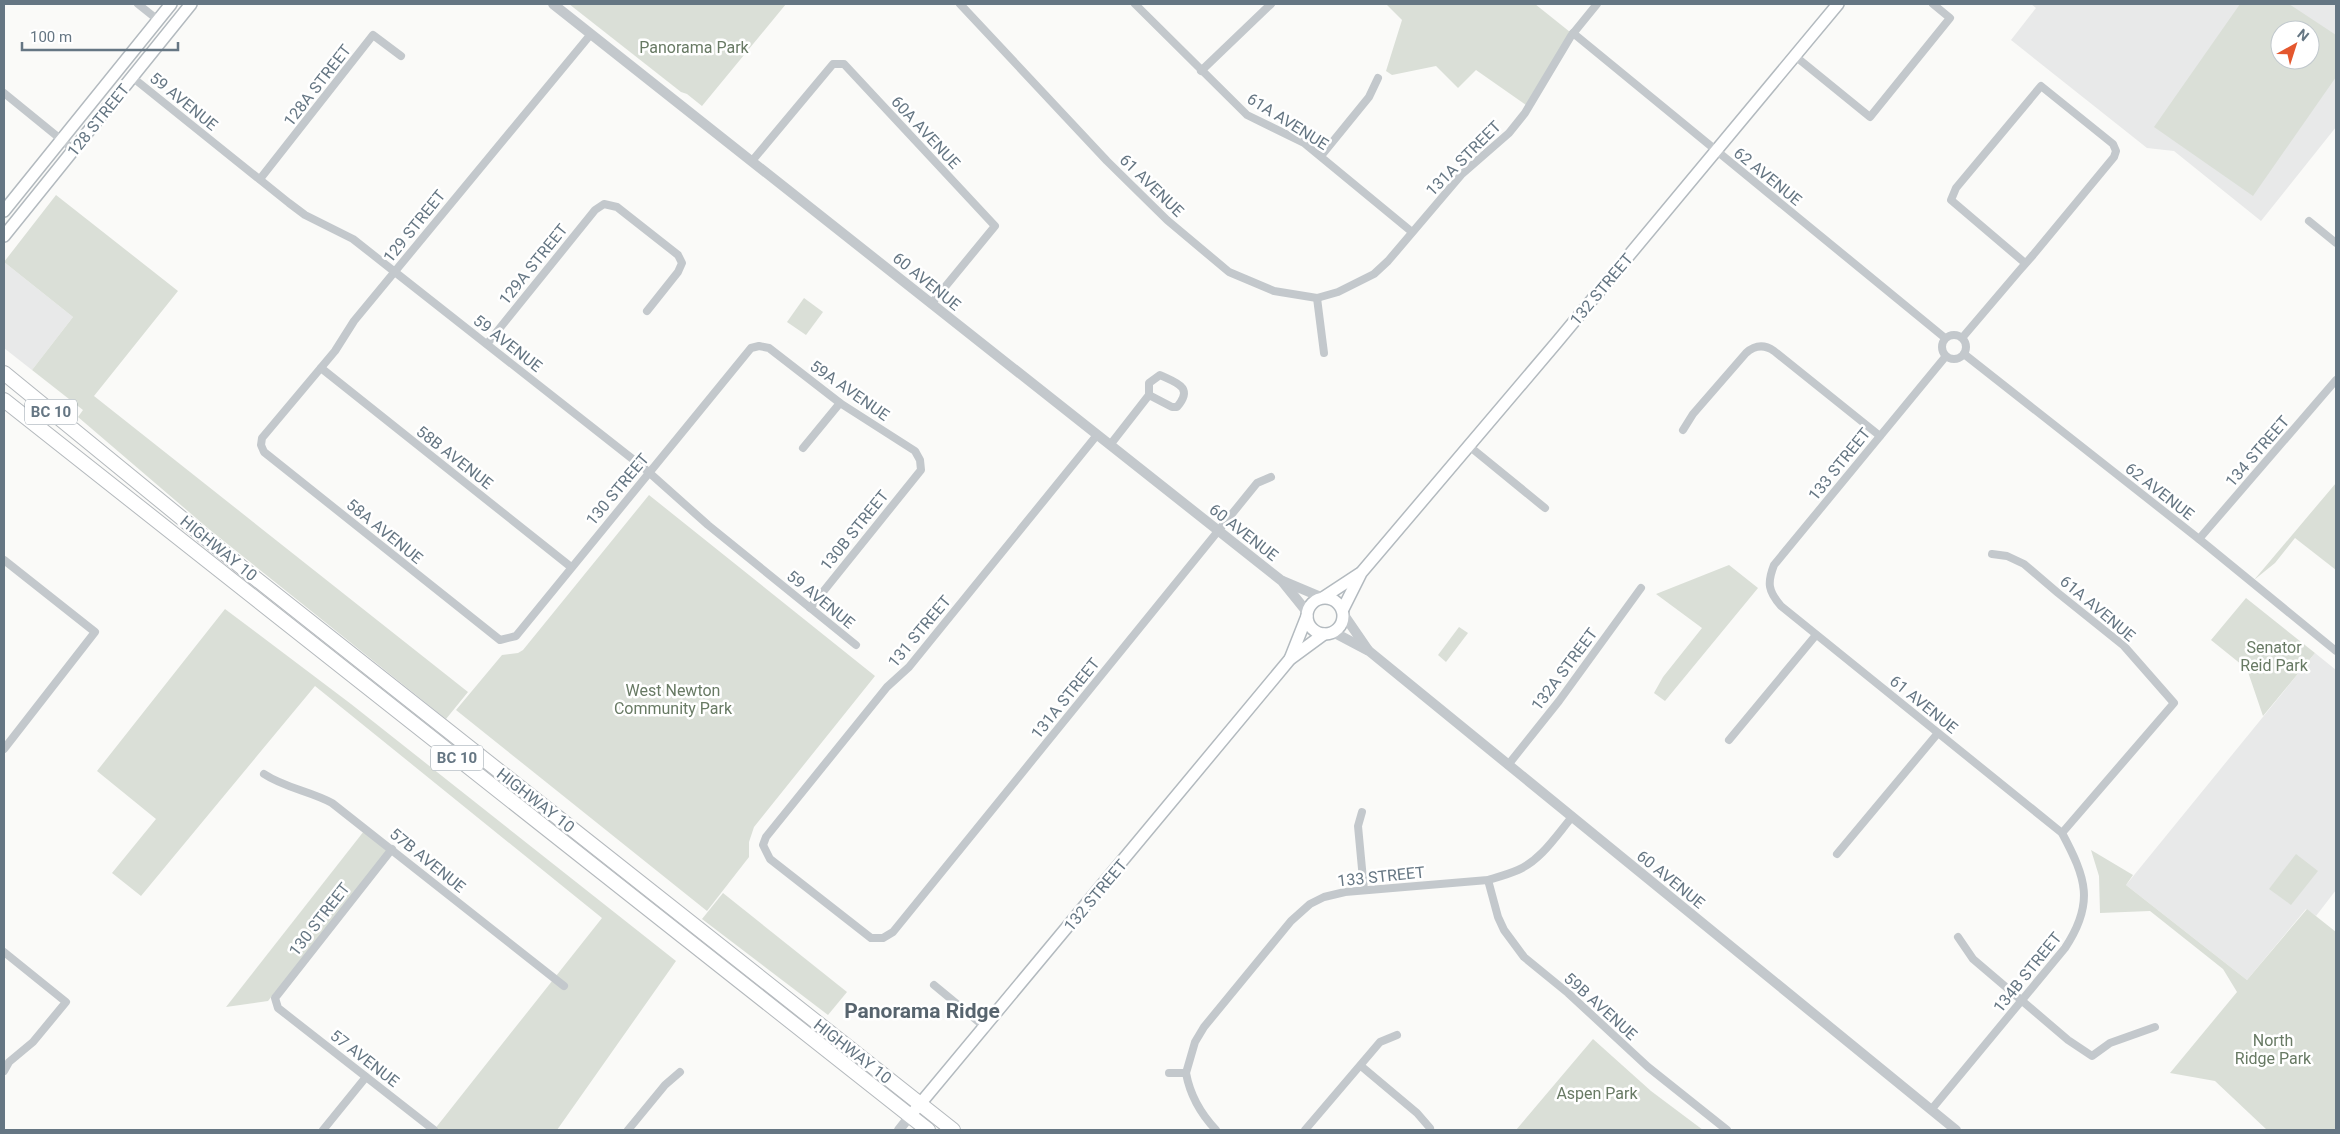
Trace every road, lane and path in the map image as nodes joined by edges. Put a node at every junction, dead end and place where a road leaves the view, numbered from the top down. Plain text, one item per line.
1 (138, 4) edge
2 (171, 4) edge
3 (192, 4) edge
4 (553, 4) edge
5 (960, 4) edge
6 (1135, 4) edge
7 (1271, 4) edge
8 (1598, 4) edge
9 (1838, 4) edge
10 (1933, 4) edge
11 (158, 20) junction
12 (1573, 33) junction
13 (591, 34) junction
14 (400, 56) dead end
15 (1795, 56) junction
16 (1201, 71) junction
17 (132, 77) junction
18 (1378, 78) dead end
19 (4, 93) edge
20 (61, 140) junction
21 (74, 150) junction
22 (1715, 151) junction
23 (1321, 156) junction
24 (752, 161) junction
25 (260, 179) junction
26 (4, 211) edge
27 (2309, 221) dead end
28 (1412, 232) junction
29 (4, 236) edge
30 (2336, 243) edge
31 (2025, 263) junction
32 (394, 271) junction
33 (1317, 298) junction
34 (931, 304) junction
35 (647, 311) dead end
36 (1946, 338) junction
37 (1962, 338) junction
38 (487, 344) junction
39 (751, 348) joint
40 (1324, 353) dead end
41 (1964, 354) junction
42 (1946, 356) junction
43 (321, 368) junction
44 (4, 373) edge
45 (2336, 380) edge
46 (1149, 396) junction
47 (4, 400) edge
48 (840, 402) junction
49 (1683, 430) dead end
50 (1097, 435) junction
51 (1880, 436) junction
52 (262, 438) joint
53 (1110, 445) junction
54 (1468, 446) junction
55 (803, 448) dead end
56 (921, 470) joint
57 (649, 472) junction
58 (1271, 477) dead end
59 (1545, 508) dead end
60 (1218, 531) junction
61 (2199, 539) junction
62 (1992, 554) dead end
63 (4, 560) edge
64 (571, 567) junction
65 (1361, 573) junction
66 (1282, 581) junction
67 (1641, 588) dead end
68 (1771, 595) joint
69 (1323, 597) junction
70 (810, 608) junction
71 (1343, 612) junction
72 (1307, 614) junction
73 (1328, 633) junction
74 (1816, 635) junction
75 (500, 640) joint
76 (856, 645) dead end
77 (1369, 650) junction
78 (2336, 651) edge
79 (1290, 659) junction
80 (1938, 733) junction
81 (1730, 740) dead end
82 (4, 749) edge
83 (1508, 765) junction
84 (264, 774) dead end
85 (1362, 812) dead end
86 (1572, 817) junction
87 (2062, 833) junction
88 (392, 849) junction
89 (1838, 854) dead end
90 (1488, 880) junction
91 (1364, 890) junction
92 (1958, 937) dead end
93 (883, 938) joint
94 (4, 952) edge
95 (934, 985) dead end
96 (564, 986) dead end
97 (2022, 1002) junction
98 (278, 1008) joint
99 (2155, 1026) dead end
100 (986, 1028) junction
101 (1396, 1035) dead end
102 (1361, 1066) junction
103 (4, 1071) edge
104 (680, 1072) dead end
105 (1186, 1072) junction
106 (1169, 1073) dead end
107 (366, 1077) junction
108 (921, 1104) junction
109 (1931, 1110) junction
110 (910, 1116) junction
111 (1430, 1128) dead end
112 (322, 1130) edge
113 (434, 1130) edge
114 (628, 1130) edge
115 (899, 1130) edge
116 (928, 1130) edge
117 (953, 1130) edge
118 (1216, 1130) edge
119 (1305, 1130) edge
120 (1727, 1130) edge
121 (1956, 1130) edge

1 - 11 street
2 - 11 main road, 128 STREET
3 - 17 main road, 128 STREET
4 - 13 street, 60 AVENUE
5 - 33 street, 61 AVENUE
6 - 16 street, 61A AVENUE
7 - 16 street
8 - 12 street, 131A STREET
9 - 15 main road, 132 STREET
10 - 15 street
11 - 20 main road, 128 STREET
12 - 22 street, 62 AVENUE
12 - 28 street, 131A STREET
13 - 24 street, 60 AVENUE
13 - 32 street, 129 STREET
14 - 25 street, 128A STREET
15 - 22 main road, 132 STREET
16 - 23 street, 61A AVENUE
17 - 21 main road, 128 STREET
17 - 25 street, 59 AVENUE
18 - 23 street
19 - 20 street
20 - 21 street
20 - 26 main road, 128 STREET
21 - 29 main road, 128 STREET
22 - 36 street, 62 AVENUE
22 - 54 main road, 132 STREET
23 - 28 street, 61A AVENUE
24 - 34 street, 60 AVENUE
24 - 34 street, 60A AVENUE
25 - 32 street, 59 AVENUE
27 - 30 street
28 - 33 street, 131A STREET
31 - 31 street
31 - 37 street
32 - 38 street, 59 AVENUE
32 - 43 street, 129 STREET
33 - 40 street
34 - 50 street, 60 AVENUE
35 - 38 street, 129A STREET
36 - 37 street
36 - 42 street
37 - 41 street
38 - 57 street, 59 AVENUE
39 - 48 street, 59A AVENUE
39 - 57 street, 130 STREET
41 - 42 street
41 - 61 street, 62 AVENUE
42 - 51 street, 133 STREET
43 - 52 street, 129 STREET
43 - 64 street, 58B AVENUE
44 - 108 highway, HIGHWAY 10 / BC 10
45 - 61 street, 134 STREET
46 - 46 street
46 - 53 street
47 - 110 highway, HIGHWAY 10 / BC 10
48 - 55 street
48 - 56 street, 59A AVENUE
49 - 51 street
50 - 53 street, 60 AVENUE
50 - 93 street, 131 STREET
51 - 68 street, 133 STREET
52 - 75 street, 58A AVENUE
53 - 60 street, 60 AVENUE
54 - 59 street
54 - 65 main road, 132 STREET
56 - 70 street, 130B STREET
57 - 64 street, 130 STREET
57 - 70 street, 59 AVENUE
58 - 60 street, 131A STREET
60 - 66 street, 60 AVENUE
60 - 93 street, 131A STREET
61 - 78 street, 62 AVENUE
62 - 87 street, 61A AVENUE
63 - 82 street
64 - 75 street, 130 STREET
65 - 69 main road, 132 STREET
65 - 71 main road, 132 STREET
66 - 69 street, 60 AVENUE
66 - 72 street, 60 AVENUE
67 - 83 street, 132A STREET
68 - 74 street, 61 AVENUE
69 - 71 main road
69 - 72 main road
70 - 76 street, 59 AVENUE
71 - 73 main road
71 - 77 street, 60 AVENUE
72 - 73 main road
72 - 79 main road, 132 STREET
73 - 77 street, 60 AVENUE
73 - 79 main road, 132 STREET
74 - 80 street, 61 AVENUE
74 - 81 street
77 - 83 street, 60 AVENUE
79 - 100 main road, 132 STREET
80 - 87 street, 61 AVENUE
80 - 89 street
83 - 86 street, 60 AVENUE
84 - 88 street, 57B AVENUE
85 - 91 street
86 - 90 street, 133 STREET
86 - 109 street, 60 AVENUE
87 - 97 street, 134B STREET
88 - 96 street, 57B AVENUE
88 - 98 street, 130 STREET
90 - 91 street, 133 STREET
90 - 120 street, 59B AVENUE
91 - 105 street, 133 STREET
92 - 97 street
94 - 103 street
95 - 100 street
97 - 99 street
97 - 109 street, 134B STREET
98 - 107 street, 57 AVENUE
100 - 108 main road, 132 STREET
101 - 102 street
102 - 111 street
102 - 119 street
104 - 114 street
105 - 106 street
105 - 118 street
107 - 112 street
107 - 113 street, 57 AVENUE
108 - 110 main road, 132 STREET
108 - 117 highway, HIGHWAY 10 / BC 10
109 - 121 street, 60 AVENUE
110 - 115 street, 132 STREET
110 - 116 highway, HIGHWAY 10 / BC 10

